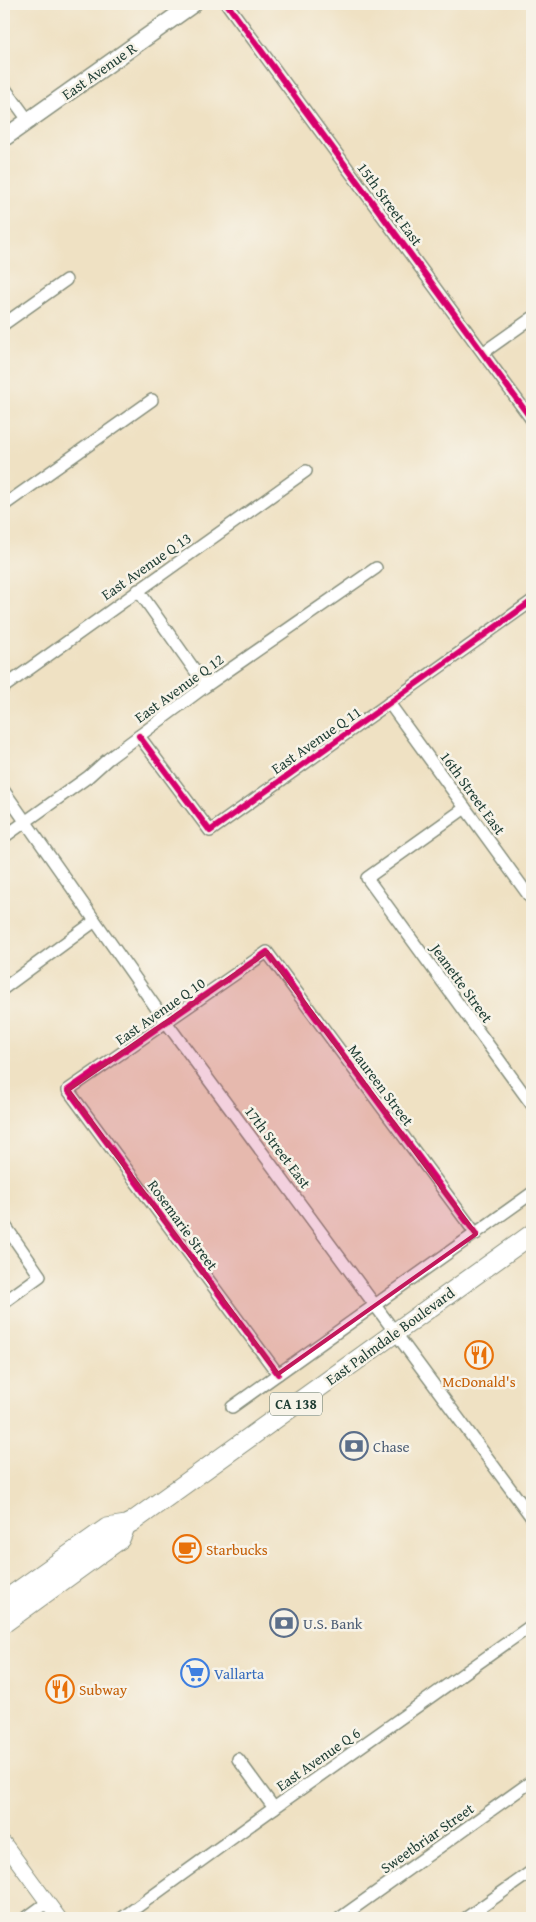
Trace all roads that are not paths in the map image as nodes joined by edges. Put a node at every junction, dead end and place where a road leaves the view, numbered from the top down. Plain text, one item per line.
1 (194, 4) edge
2 (227, 4) edge
3 (4, 87) edge
4 (28, 120) junction
5 (4, 138) edge
6 (66, 280) dead end
7 (532, 318) edge
8 (4, 324) edge
9 (484, 352) junction
10 (152, 400) dead end
11 (532, 420) edge
12 (306, 471) dead end
13 (4, 505) edge
14 (376, 568) dead end
15 (138, 590) junction
16 (532, 601) edge
17 (4, 686) edge
18 (206, 686) junction
19 (390, 703) junction
20 (139, 736) junction
21 (4, 791) edge
22 (465, 808) junction
23 (25, 821) junction
24 (4, 837) edge
25 (532, 900) edge
26 (95, 921) junction
27 (267, 952) joint
28 (4, 988) edge
29 (166, 1022) junction
30 (68, 1090) joint
31 (532, 1105) edge
32 (532, 1194) edge
33 (4, 1224) edge
34 (476, 1234) junction
35 (532, 1234) edge
36 (4, 1302) edge
37 (376, 1305) junction
38 (395, 1331) junction
39 (278, 1374) junction
40 (232, 1407) dead end
41 (532, 1518) edge
42 (126, 1526) junction
43 (81, 1547) junction
44 (4, 1601) edge
45 (26, 1606) junction
46 (4, 1623) edge
47 (532, 1626) edge
48 (238, 1759) dead end
49 (532, 1781) edge
50 (274, 1808) junction
51 (4, 1843) edge
52 (532, 1871) edge
53 (48, 1902) junction
54 (26, 1918) edge
55 (59, 1918) edge
56 (122, 1918) edge
57 (340, 1918) edge
58 (466, 1918) edge

1 - 4 main road, East Avenue R
2 - 9 street, 15th Street East
3 - 4 street
4 - 5 main road, East Avenue R
6 - 8 street
7 - 9 street
9 - 11 street, 15th Street East
10 - 13 street
12 - 15 street, East Avenue Q 13
14 - 18 street, East Avenue Q 12
15 - 17 street, East Avenue Q 13
15 - 18 street
16 - 19 street, East Avenue Q 11
18 - 20 street, East Avenue Q 12
19 - 20 street, East Avenue Q 11
19 - 22 street, 16th Street East
20 - 23 street, East Avenue Q 12
21 - 23 street, 17th Street East
22 - 25 street, 16th Street East
22 - 31 street, Jeanette Street
23 - 24 street, East Avenue Q 12
23 - 26 street, 17th Street East
26 - 28 street
26 - 29 street, 17th Street East
27 - 29 street, East Avenue Q 10
27 - 34 street, Maureen Street
29 - 30 street, East Avenue Q 10
29 - 37 street, 17th Street East
30 - 39 street, Rosemarie Street
32 - 34 street
33 - 36 street
34 - 37 street
35 - 38 highway, East Palmdale Boulevard / CA 138
37 - 38 street, 17th Street East
37 - 39 street
38 - 41 street, 17th Street East
38 - 42 highway, East Palmdale Boulevard / CA 138
39 - 40 street
42 - 43 highway, East Palmdale Boulevard / CA 138
42 - 45 highway, East Palmdale Boulevard / CA 138
43 - 44 highway, East Palmdale Boulevard / CA 138
43 - 45 highway
45 - 46 highway, East Palmdale Boulevard / CA 138
47 - 50 street, East Avenue Q 6
48 - 50 street
49 - 57 street, Sweetbriar Street
50 - 56 street, East Avenue Q 6
51 - 53 street
52 - 58 street
53 - 54 street
53 - 55 street

